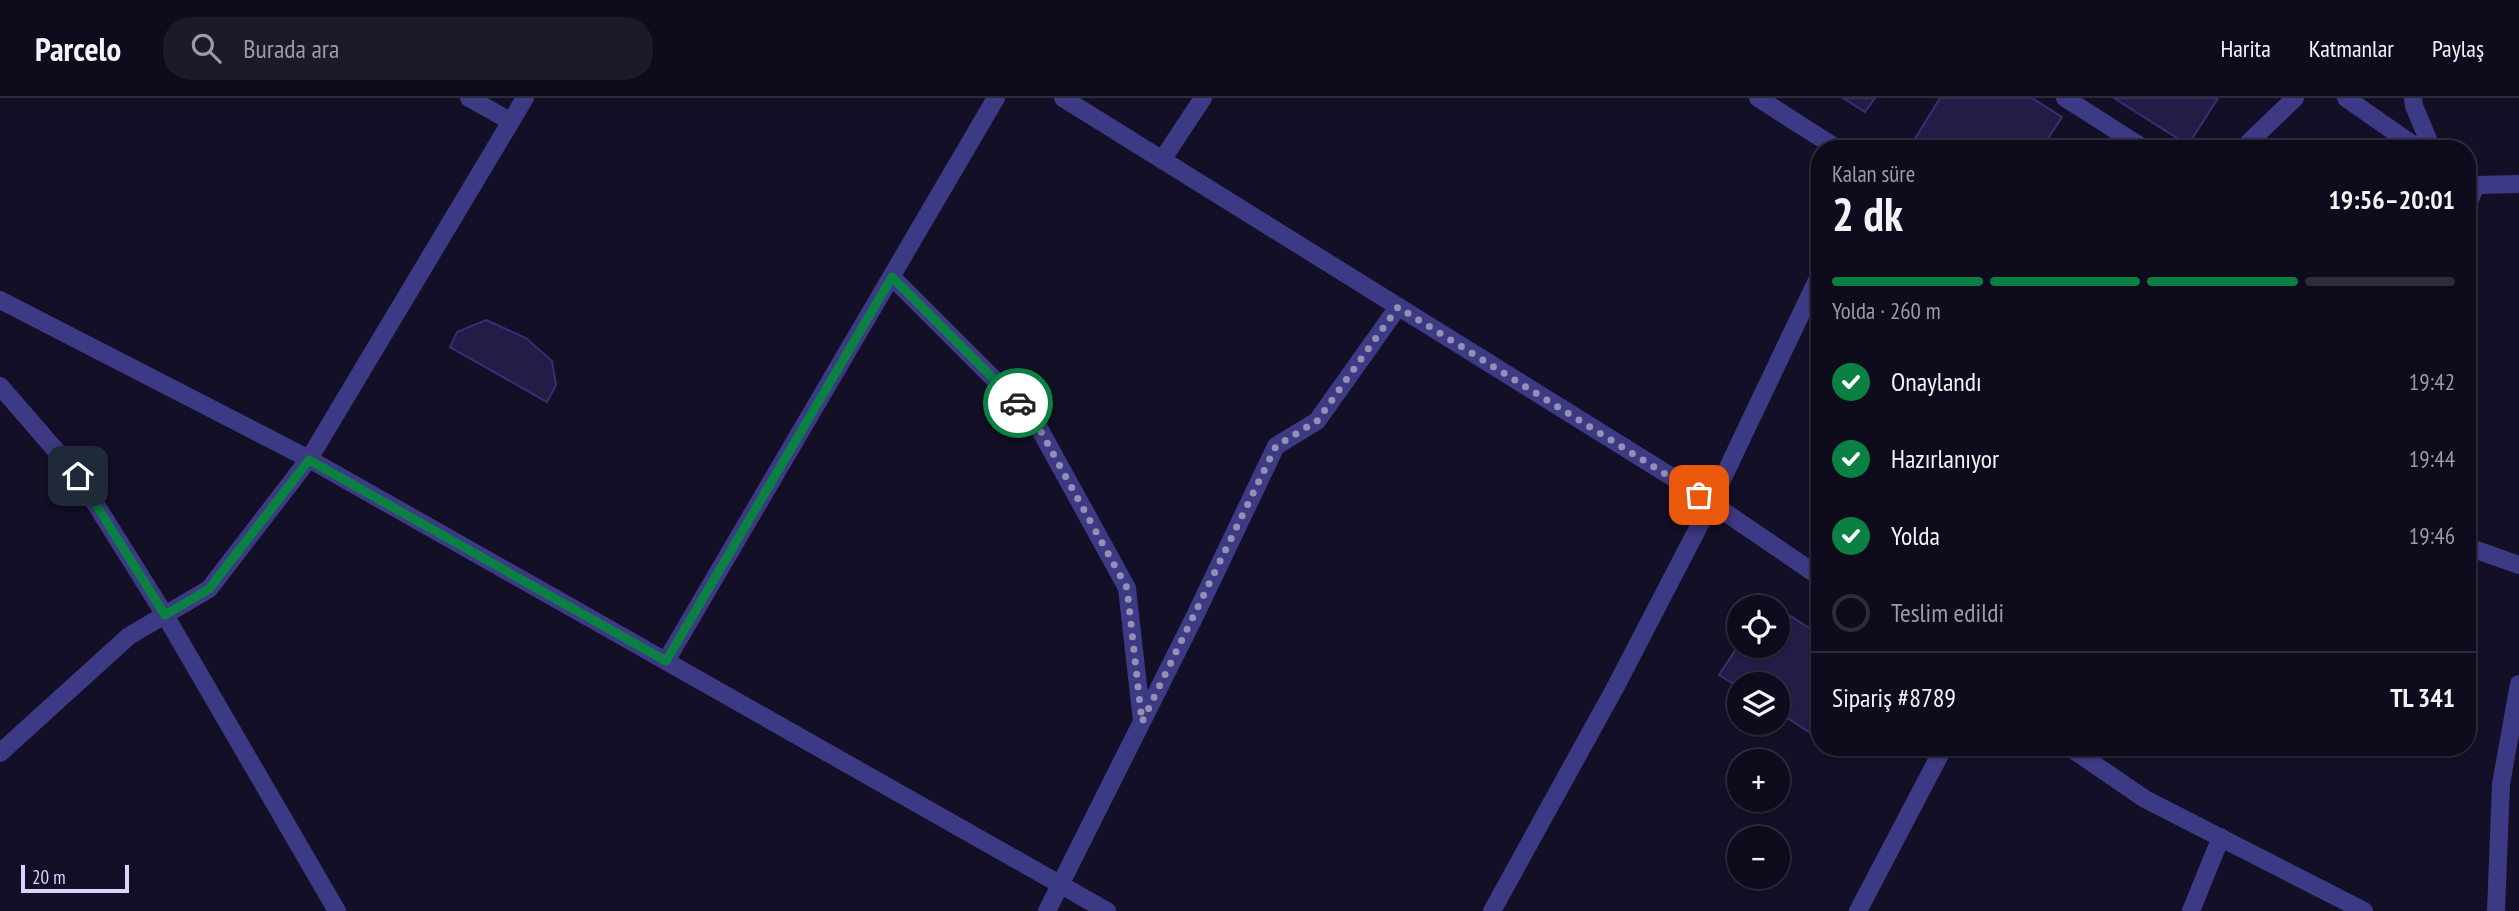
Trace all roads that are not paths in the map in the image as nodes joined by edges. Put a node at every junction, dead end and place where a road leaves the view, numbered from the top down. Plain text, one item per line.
1 (469, 98) edge
2 (525, 98) edge
3 (996, 98) edge
4 (1063, 98) edge
5 (1203, 98) edge
6 (1758, 98) edge
7 (2065, 98) edge
8 (2295, 98) edge
9 (2346, 98) edge
10 (2413, 98) edge
11 (510, 121) junction
12 (1824, 140) edge
13 (2131, 140) edge
14 (2251, 140) edge
15 (2406, 140) edge
16 (2428, 140) edge
17 (1162, 160) junction
18 (2476, 183) edge
19 (2519, 184) edge
20 (892, 277) junction
21 (1811, 293) edge
22 (0, 300) edge
23 (1398, 307) junction
24 (0, 386) edge
25 (309, 460) junction
26 (1711, 503) junction
27 (2476, 550) edge
28 (2519, 565) edge
29 (1811, 571) edge
30 (165, 615) junction
31 (666, 661) junction
32 (2519, 684) edge
33 (1142, 722) junction
34 (0, 753) edge
35 (1939, 756) edge
36 (2082, 756) edge
37 (2221, 837) junction
38 (1060, 885) junction
39 (337, 911) edge
40 (1047, 911) edge
41 (1107, 911) edge
42 (1492, 911) edge
43 (1858, 911) edge
44 (2191, 911) edge
45 (2364, 911) edge
46 (2496, 911) edge

1 - 11 street
2 - 11 street
3 - 20 street
4 - 17 street
5 - 17 street
6 - 12 street
7 - 13 street
8 - 14 street
9 - 15 street
10 - 16 street
11 - 25 street
17 - 23 street
18 - 19 street
20 - 31 street
20 - 33 street
21 - 26 street
22 - 25 street
23 - 26 street
23 - 33 street
24 - 30 street
25 - 30 street
25 - 31 street
26 - 29 street
26 - 42 street
27 - 28 street
30 - 34 street
30 - 39 street
31 - 38 street
32 - 46 street
33 - 38 street
35 - 43 street
36 - 37 street
37 - 44 street
37 - 45 street
38 - 40 street
38 - 41 street

